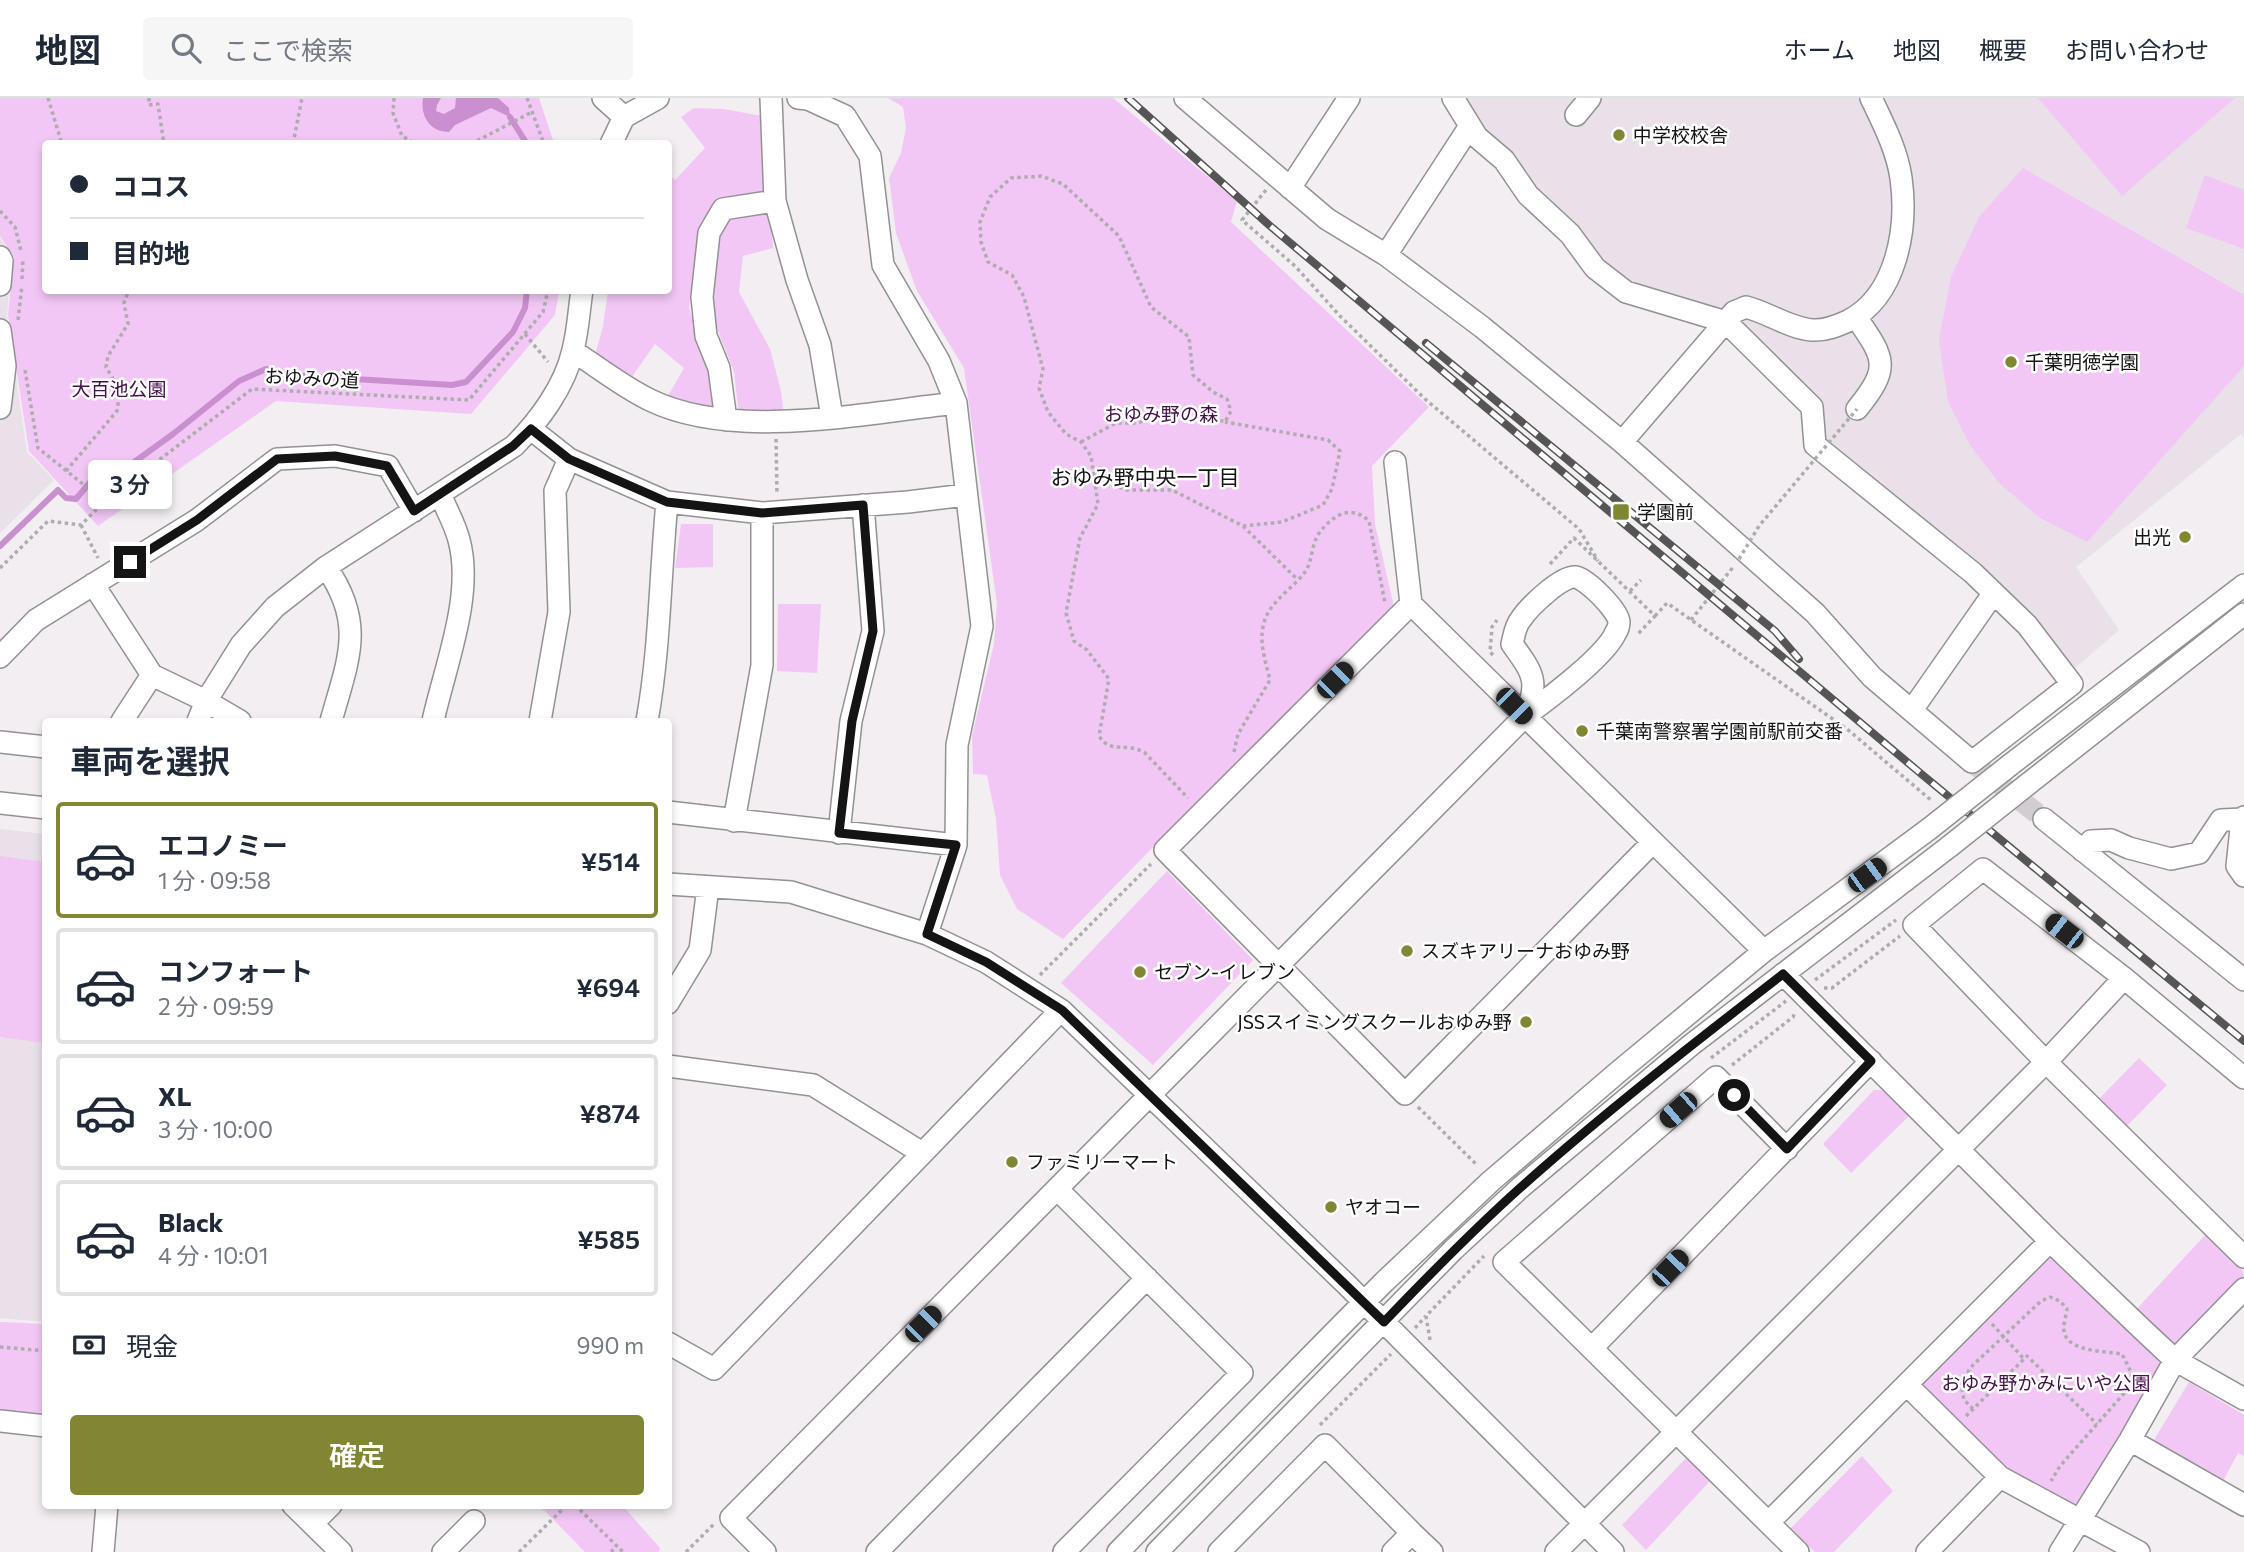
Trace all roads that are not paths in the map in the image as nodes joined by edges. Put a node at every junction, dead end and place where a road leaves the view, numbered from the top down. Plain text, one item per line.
1 (603, 98) edge
2 (658, 98) edge
3 (771, 98) edge
4 (798, 98) edge
5 (1185, 98) edge
6 (1349, 98) edge
7 (1453, 98) edge
8 (1590, 98) edge
9 (1871, 98) edge
10 (1207, 105) edge
11 (1576, 115) dead end
12 (624, 117) junction
13 (1470, 126) junction
14 (613, 140) edge
15 (1280, 186) junction
16 (775, 201) junction
17 (1386, 255) junction
18 (0, 257) edge
19 (0, 285) edge
20 (581, 294) edge
21 (1856, 317) junction
22 (1726, 322) junction
23 (9, 326) edge
24 (573, 351) junction
25 (956, 403) junction
26 (0, 408) edge
27 (1857, 409) road end
28 (832, 417) junction
29 (726, 420) junction
30 (531, 429) junction
31 (1622, 442) junction
32 (569, 459) junction
33 (1395, 462) dead end
34 (440, 494) junction
35 (966, 495) junction
36 (667, 502) junction
37 (863, 505) junction
38 (414, 511) junction
39 (770, 512) junction
40 (326, 567) junction
41 (100, 580) junction
42 (2244, 585) edge
43 (1993, 594) junction
44 (1411, 604) junction
45 (2244, 614) edge
46 (0, 657) edge
47 (152, 675) junction
48 (1912, 710) junction
49 (202, 711) edge
50 (1525, 716) junction
51 (124, 718) edge
52 (229, 718) edge
53 (332, 718) edge
54 (434, 718) edge
55 (541, 718) edge
56 (647, 718) edge
57 (0, 742) edge
58 (42, 747) edge
59 (0, 803) edge
60 (42, 808) edge
61 (672, 813) edge
62 (2243, 818) edge
63 (2044, 819) tunnel mouth
64 (734, 821) junction
65 (839, 833) junction
66 (1653, 842) junction
67 (956, 845) junction
68 (2083, 851) junction
69 (2244, 876) edge
70 (672, 884) edge
71 (708, 887) junction
72 (927, 934) junction
73 (1764, 951) junction
74 (1278, 965) junction
75 (1783, 974) junction
76 (2124, 978) junction
77 (2244, 980) edge
78 (672, 997) edge
79 (1062, 1010) junction
80 (1871, 1061) junction
81 (2046, 1062) junction
82 (672, 1067) edge
83 (2244, 1078) edge
84 (1149, 1095) junction
85 (1787, 1149) junction
86 (1958, 1149) junction
87 (922, 1153) junction
88 (1057, 1189) junction
89 (2050, 1241) junction
90 (2244, 1257) edge
91 (1147, 1278) junction
92 (2244, 1289) edge
93 (1364, 1302) junction
94 (1384, 1322) junction
95 (672, 1345) edge
96 (1592, 1348) junction
97 (2175, 1360) junction
98 (1907, 1385) junction
99 (2244, 1399) edge
100 (0, 1421) edge
101 (42, 1426) edge
102 (1675, 1432) junction
103 (2130, 1440) junction
104 (2000, 1477) junction
105 (2244, 1505) edge
106 (107, 1509) edge
107 (297, 1509) edge
108 (327, 1509) edge
109 (2079, 1518) junction
110 (474, 1521) dead end
111 (1583, 1522) junction
112 (1769, 1522) junction
113 (313, 1523) junction
114 (1412, 1534) junction
115 (103, 1552) edge
116 (341, 1552) edge
117 (443, 1552) edge
118 (765, 1552) edge
119 (877, 1552) edge
120 (1064, 1552) edge
121 (1118, 1552) edge
122 (1157, 1552) edge
123 (1219, 1552) edge
124 (1394, 1552) edge
125 (1432, 1552) edge
126 (1556, 1552) edge
127 (1613, 1552) edge
128 (1798, 1552) edge
129 (1927, 1552) edge
130 (2060, 1552) edge
131 (2139, 1552) edge

1 - 12 street
2 - 12 street
3 - 16 street
4 - 25 street
5 - 10 street
6 - 15 street
7 - 13 street
8 - 11 street
9 - 21 street
10 - 15 street
12 - 14 street
13 - 17 street
13 - 22 street
15 - 17 street
16 - 28 street
16 - 29 street
17 - 31 street
18 - 19 street
20 - 24 street
21 - 22 street
21 - 27 street
22 - 31 street
22 - 43 street
23 - 26 street
24 - 29 street
24 - 30 street
25 - 28 street
25 - 35 street
28 - 29 street
30 - 32 street
30 - 34 street
31 - 48 street
32 - 36 street
32 - 55 street
33 - 44 street
34 - 38 street
34 - 54 street
35 - 37 street
35 - 67 street
36 - 39 street
36 - 56 street
37 - 39 street
37 - 65 street
38 - 40 street
38 - 41 street
39 - 64 street
40 - 49 street
40 - 53 street
41 - 46 street
41 - 47 street
42 - 73 street, bridge
43 - 48 street
43 - 48 street
44 - 50 street
44 - 74 street
45 - 75 street, bridge
47 - 49 street
47 - 51 street
49 - 52 street
50 - 50 street
50 - 66 street
50 - 74 street
57 - 58 street
59 - 60 street
61 - 64 street
62 - 68 street
62 - 69 street
63 - 68 street
64 - 65 street
65 - 67 street
66 - 73 street
66 - 74 street
67 - 72 street
68 - 77 street
70 - 71 street
71 - 72 street
71 - 78 street
72 - 79 street
73 - 93 street
74 - 84 street
75 - 80 street
75 - 94 street
76 - 81 street
76 - 81 street
76 - 83 street
79 - 84 street
79 - 87 street
80 - 85 street
80 - 86 street
81 - 86 street
81 - 90 street
82 - 87 street
84 - 88 street
84 - 93 street
85 - 96 street
85 - 96 street
86 - 89 street
86 - 102 street
87 - 95 street
88 - 91 street
88 - 118 street
89 - 97 street
89 - 98 street
91 - 119 street
91 - 120 street
92 - 97 street
93 - 94 street
93 - 121 street
94 - 111 street
94 - 122 street
96 - 102 street
97 - 99 street
97 - 103 street
98 - 104 street
98 - 112 street
100 - 101 street
102 - 111 street
102 - 112 street
103 - 105 street
103 - 109 street
104 - 109 street
104 - 129 street
106 - 115 street
107 - 113 street
108 - 113 street
109 - 130 street
109 - 131 street
110 - 117 street
111 - 126 street
111 - 127 street
112 - 128 street
113 - 116 street
114 - 123 street
114 - 124 street
114 - 125 street

